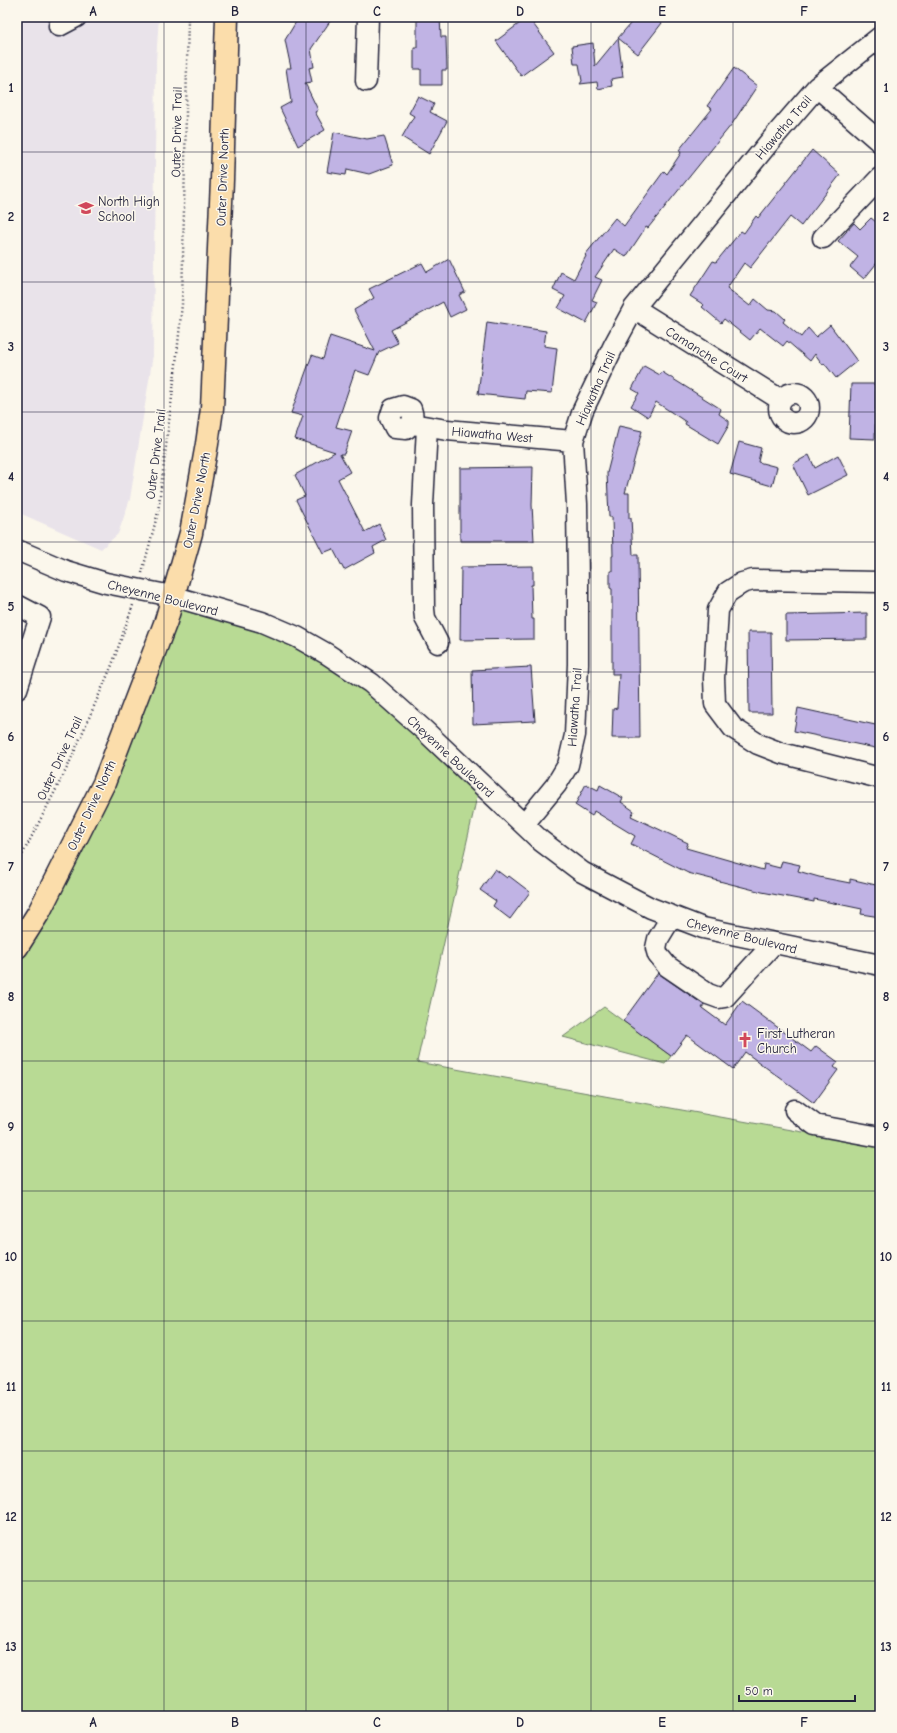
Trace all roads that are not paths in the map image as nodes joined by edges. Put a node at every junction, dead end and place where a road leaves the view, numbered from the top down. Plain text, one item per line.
1 (76, 17) edge
2 (227, 17) edge
3 (368, 17) edge
4 (59, 26) dead end
5 (880, 37) edge
6 (366, 81) dead end
7 (817, 87) junction
8 (880, 142) edge
9 (880, 178) edge
10 (823, 238) dead end
11 (634, 308) junction
12 (781, 400) dead end
13 (573, 441) junction
14 (17, 550) edge
15 (880, 582) edge
16 (172, 596) junction
17 (17, 605) edge
18 (438, 643) dead end
19 (17, 689) edge
20 (880, 778) edge
21 (524, 824) junction
22 (672, 916) junction
23 (774, 944) junction
24 (17, 947) edge
25 (880, 965) edge
26 (795, 1110) dead end
27 (880, 1137) edge

1 - 4 street
2 - 16 main road, Outer Drive North
3 - 6 street
5 - 7 street, Hiawatha Trail
7 - 8 street
7 - 11 street, Hiawatha Trail
9 - 10 street
11 - 12 street, Camanche Court
11 - 13 street, Hiawatha Trail
13 - 18 street, Hiawatha West
13 - 21 street, Hiawatha Trail
14 - 16 street, Cheyenne Boulevard
15 - 20 street
16 - 21 street, Cheyenne Boulevard
16 - 24 main road, Outer Drive North
17 - 19 street
21 - 22 street, Cheyenne Boulevard
22 - 23 street, Cheyenne Boulevard
22 - 23 street
23 - 25 street, Cheyenne Boulevard
26 - 27 street

